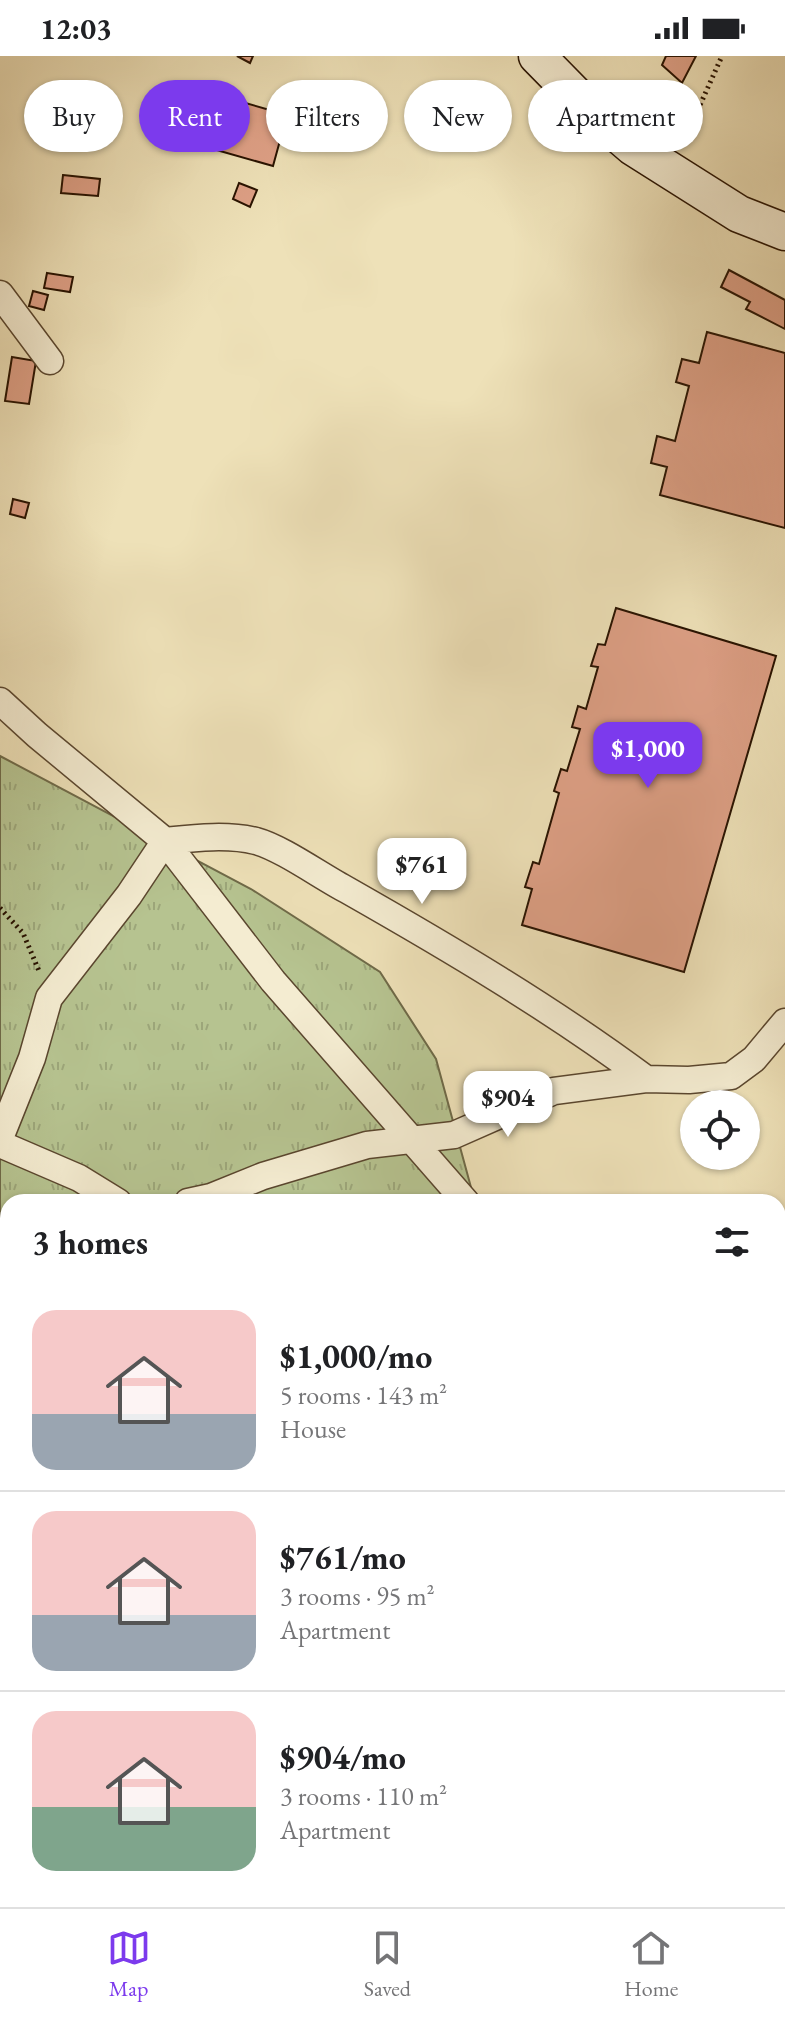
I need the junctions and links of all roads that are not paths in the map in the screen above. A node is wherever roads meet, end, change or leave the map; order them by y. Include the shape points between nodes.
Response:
1 (537, 56) edge
2 (785, 232) edge
3 (0, 294) edge
4 (50, 361) dead end
5 (0, 701) edge
6 (165, 841) junction
7 (785, 1022) edge
8 (646, 1079) junction
9 (0, 1138) edge
10 (414, 1140) junction
11 (0, 1144) edge
12 (105, 1194) edge
13 (218, 1194) edge
14 (459, 1194) edge

1 - 2 main road via 633,147 739,214
3 - 4 street
5 - 6 street
6 - 8 street via 258,841 535,1003
6 - 9 street via 49,998
6 - 10 street via 273,981
7 - 8 street via 754,1059 731,1076
8 - 10 street via 554,1091 472,1129
10 - 13 street via 367,1145
10 - 14 street
11 - 12 street

